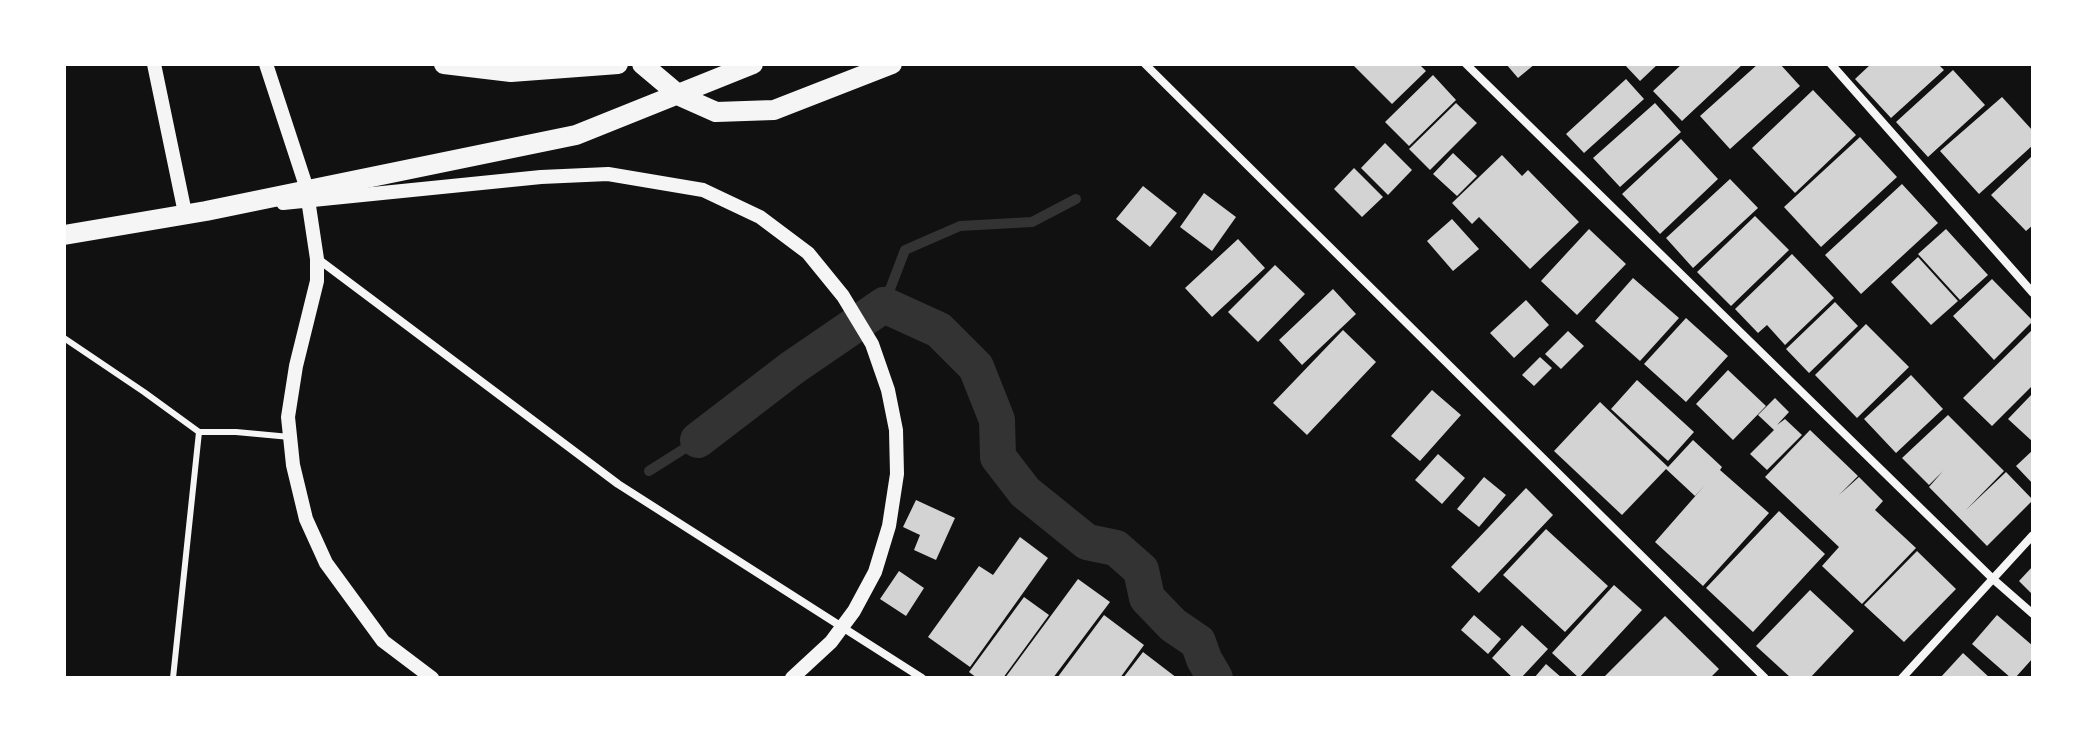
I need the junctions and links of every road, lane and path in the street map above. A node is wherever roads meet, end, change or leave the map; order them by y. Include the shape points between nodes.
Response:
1 (154, 64) edge
2 (266, 64) edge
3 (444, 64) edge
4 (618, 64) edge
5 (642, 64) edge
6 (753, 64) edge
7 (892, 64) edge
8 (1145, 64) edge
9 (1466, 64) edge
10 (1831, 64) edge
11 (195, 212) junction
12 (64, 235) edge
13 (317, 259) junction
14 (2033, 293) edge
15 (64, 338) edge
16 (199, 432) junction
17 (290, 437) junction
18 (2033, 535) edge
19 (1993, 579) junction
20 (2033, 614) edge
21 (173, 678) edge
22 (432, 678) edge
23 (792, 678) edge
24 (922, 678) edge
25 (1765, 678) edge
26 (1902, 678) edge

1 - 11 street
2 - 13 street via 306,186
3 - 4 main road via 511,72
5 - 7 main road via 680,96 716,112 774,110
6 - 11 main road via 576,135
8 - 25 street
9 - 19 street
10 - 14 street
11 - 12 main road
11 - 23 street via 608,174 703,190 760,217 808,253 872,344 896,430 897,474 875,572 831,642
13 - 17 street via 288,417
13 - 24 street via 618,484
15 - 16 lane
16 - 17 lane
16 - 21 lane
17 - 22 street via 306,519 326,563 383,641
18 - 19 street
19 - 20 street
19 - 26 street

